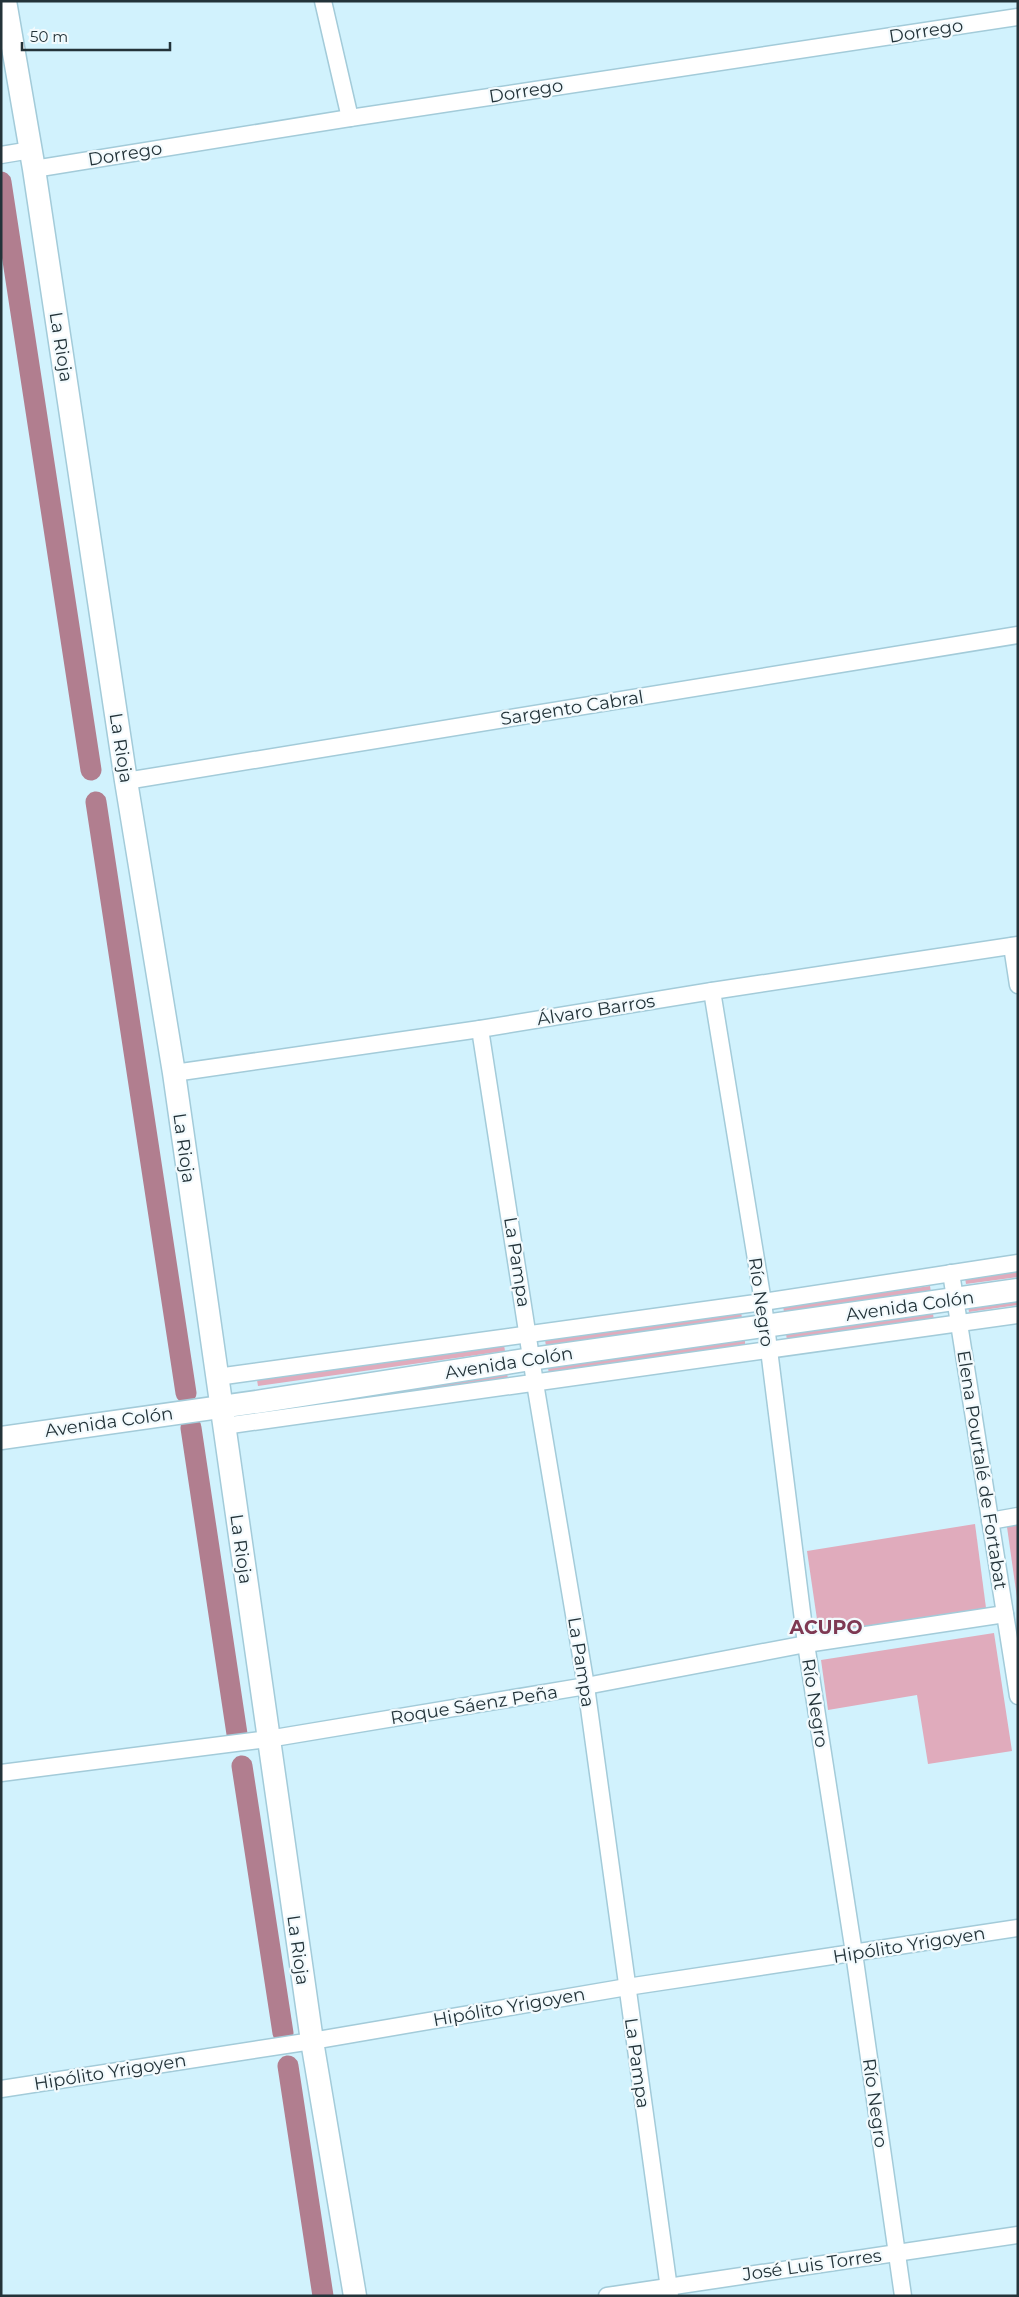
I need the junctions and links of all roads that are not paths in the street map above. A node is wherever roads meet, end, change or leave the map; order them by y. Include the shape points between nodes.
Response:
1 (6, 1) edge
2 (323, 1) edge
3 (1018, 17) edge
4 (350, 118) junction
5 (1, 155) edge
6 (32, 160) junction
7 (1018, 635) edge
8 (126, 781) junction
9 (1015, 945) edge
10 (1018, 985) edge
11 (712, 991) junction
12 (480, 1029) junction
13 (174, 1073) junction
14 (1018, 1263) edge
15 (951, 1273) junction
16 (1018, 1290) edge
17 (955, 1300) junction
18 (762, 1302) junction
19 (1018, 1315) edge
20 (958, 1324) junction
21 (765, 1326) junction
22 (529, 1335) junction
23 (767, 1349) junction
24 (531, 1359) junction
25 (217, 1377) junction
26 (535, 1383) junction
27 (223, 1416) junction
28 (1, 1438) edge
29 (1018, 1516) edge
30 (990, 1520) junction
31 (1005, 1614) junction
32 (806, 1644) junction
33 (586, 1686) junction
34 (1018, 1696) edge
35 (268, 1739) junction
36 (1, 1773) edge
37 (1018, 1928) edge
38 (854, 1953) junction
39 (627, 1987) junction
40 (312, 2042) junction
41 (1, 2089) edge
42 (1018, 2235) edge
43 (896, 2253) junction
44 (669, 2290) edge
45 (355, 2296) edge
46 (607, 2296) edge
47 (903, 2296) edge

1 - 6 street, La Rioja
2 - 4 street
3 - 4 street, Dorrego
4 - 6 street, Dorrego
5 - 6 street, Dorrego
6 - 8 street, La Rioja
7 - 8 street, Sargento Cabral
8 - 13 street, La Rioja
9 - 10 street
9 - 11 street, Álvaro Barros
11 - 12 street, Álvaro Barros
11 - 18 street, Río Negro
12 - 13 street, Álvaro Barros
12 - 22 street, La Pampa
13 - 25 street, La Rioja
14 - 15 street, Avenida Colón
15 - 17 street, Elena Pourtalé de Fortabat
15 - 18 street, Avenida Colón
16 - 17 street, Avenida Colón
17 - 20 street, Elena Pourtalé de Fortabat
17 - 21 street, Avenida Colón
18 - 21 street, Río Negro
18 - 22 street, Avenida Colón
19 - 20 street, Avenida Colón
20 - 23 street, Avenida Colón
20 - 30 street, Elena Pourtalé de Fortabat
21 - 23 street, Río Negro
21 - 24 street, Avenida Colón
22 - 24 street, La Pampa
22 - 25 street, Avenida Colón
23 - 26 street, Avenida Colón
23 - 32 street, Río Negro
24 - 26 street, La Pampa
24 - 27 street, Avenida Colón
25 - 27 street, La Rioja
26 - 27 street, Avenida Colón
26 - 33 street, La Pampa
27 - 28 street, Avenida Colón
27 - 35 street, La Rioja
29 - 30 street
30 - 31 street, Elena Pourtalé de Fortabat
31 - 32 street, Roque Sáenz Peña
31 - 34 street, Elena Pourtalé de Fortabat
32 - 33 street, Roque Sáenz Peña
32 - 38 street, Río Negro
33 - 35 street, Roque Sáenz Peña
33 - 39 street, La Pampa
35 - 36 street, Roque Sáenz Peña
35 - 40 street, La Rioja
37 - 38 street, Hipólito Yrigoyen
38 - 39 street, Hipólito Yrigoyen
38 - 43 street, Río Negro
39 - 40 street, Hipólito Yrigoyen
39 - 44 street, La Pampa
40 - 41 street, Hipólito Yrigoyen
40 - 45 street, La Rioja
42 - 43 street, José Luis Torres
43 - 44 street, José Luis Torres
43 - 47 street, Río Negro
44 - 46 street, José Luis Torres

